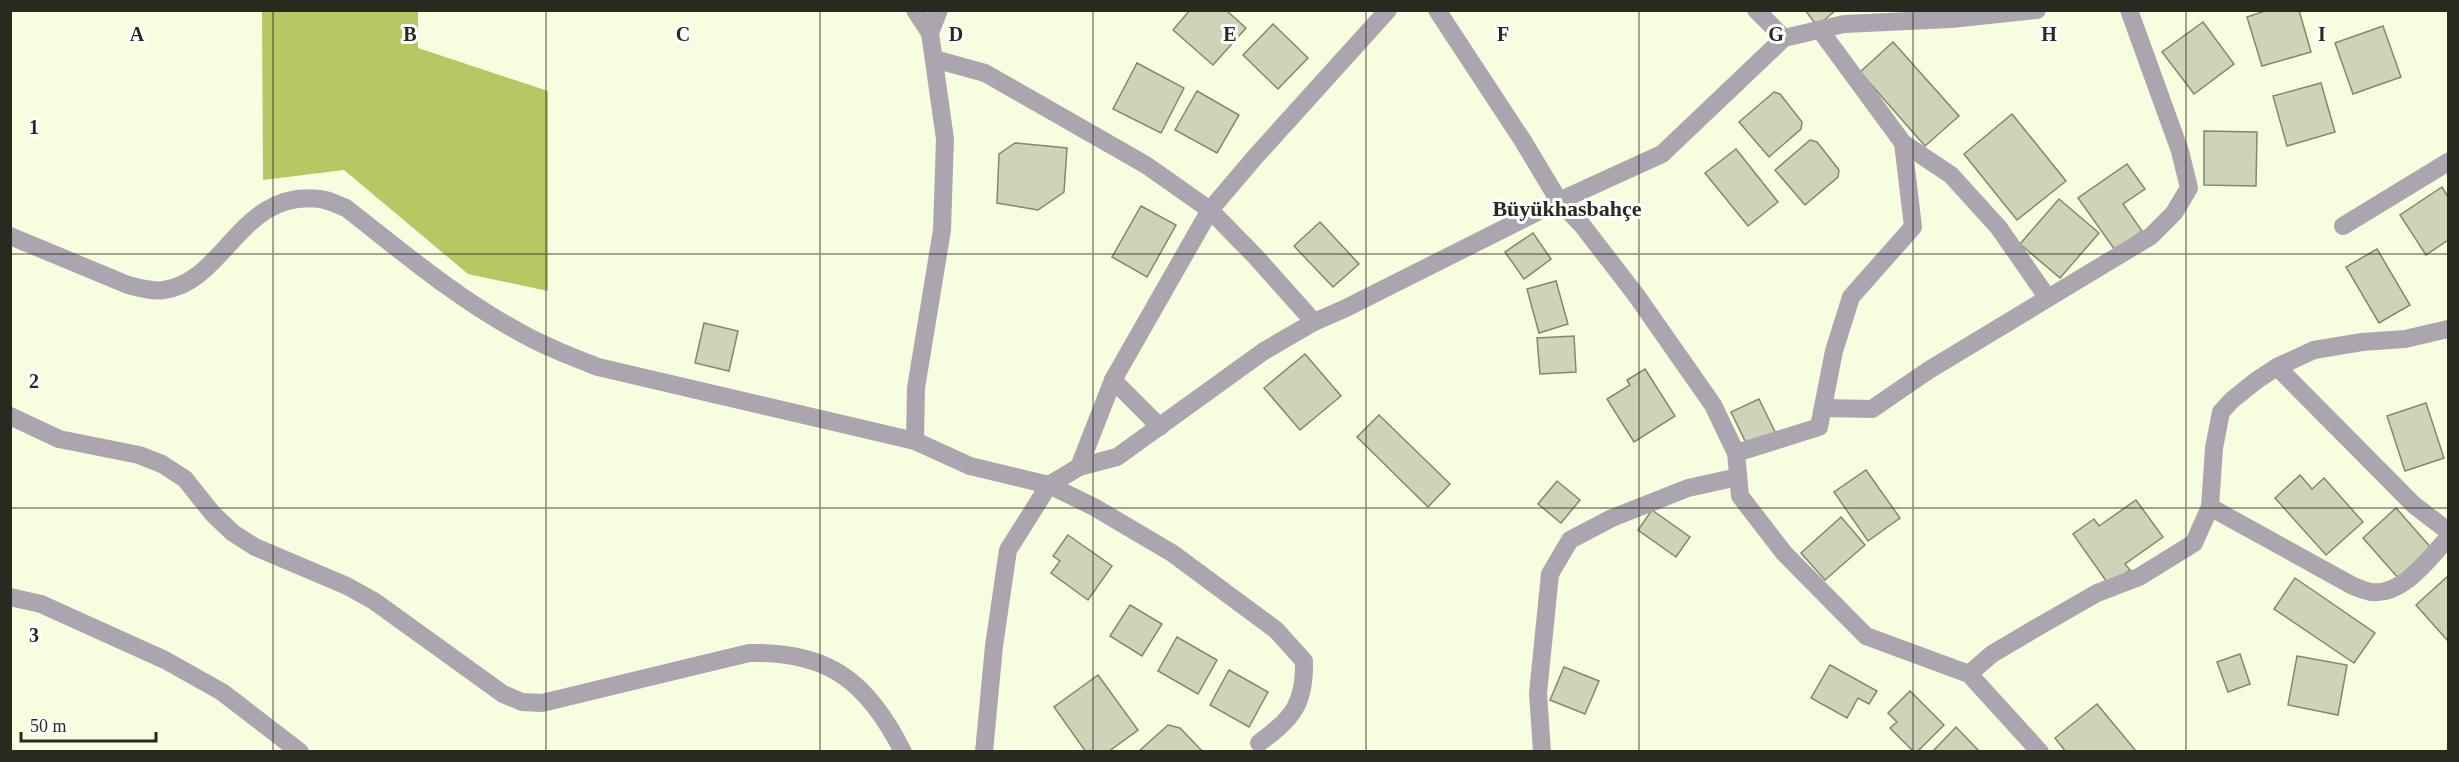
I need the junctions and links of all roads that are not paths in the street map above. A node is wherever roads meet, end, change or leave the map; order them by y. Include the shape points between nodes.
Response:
1 (915, 10) edge
2 (939, 10) edge
3 (1388, 10) edge
4 (1437, 10) edge
5 (1756, 10) edge
6 (1890, 10) edge
7 (2037, 10) edge
8 (2129, 10) edge
9 (1875, 22) junction
10 (1820, 30) junction
11 (930, 33) junction
12 (1784, 38) junction
13 (934, 58) junction
14 (1903, 143) junction
15 (2448, 162) edge
16 (1559, 201) junction
17 (1210, 210) junction
18 (2343, 226) dead end
19 (10, 236) edge
20 (2047, 297) junction
21 (1314, 322) junction
22 (2448, 329) edge
23 (2277, 367) junction
24 (1113, 380) junction
25 (1823, 408) junction
26 (10, 416) edge
27 (1160, 427) junction
28 (915, 441) junction
29 (1736, 453) junction
30 (1079, 467) junction
31 (1738, 477) junction
32 (1049, 484) junction
33 (2210, 507) junction
34 (2448, 531) edge
35 (2448, 538) edge
36 (10, 597) edge
37 (1969, 674) junction
38 (1260, 743) dead end
39 (300, 752) edge
40 (903, 752) edge
41 (984, 752) edge
42 (1542, 752) edge
43 (2040, 752) edge

1 - 11 street
2 - 11 street
3 - 17 street
4 - 16 street
5 - 12 street
6 - 9 street
7 - 9 street
8 - 20 street via 2180,151 2189,188 2174,213 2151,236
9 - 10 street
10 - 12 street
10 - 14 street
11 - 13 street
12 - 16 street via 1662,154
13 - 17 street via 985,73 1146,165
13 - 28 street via 945,139 942,230 916,388
14 - 20 street via 1951,175 1999,228
14 - 25 street via 1913,227 1851,297 1834,351
15 - 18 street
16 - 21 street
16 - 29 street via 1582,225 1677,352 1713,405
17 - 21 street
17 - 24 street
19 - 28 street via 128,285 164,290 184,284 256,217 276,204 296,198 322,199 346,208 476,307 554,350 598,367
20 - 25 street via 1872,409
21 - 27 street via 1264,351
22 - 23 street via 2405,339 2314,350
23 - 33 street via 2221,412
23 - 34 street via 2414,505
24 - 27 street
24 - 30 street
25 - 29 street via 1819,427
26 - 40 street via 59,439 139,455 162,464 185,479 213,514 247,543 374,601 487,684 522,702 542,703 749,653 780,652 832,668 858,687 876,706
27 - 30 street via 1117,457
28 - 32 street via 970,466
29 - 31 street
30 - 32 street
31 - 37 street via 1740,496 1784,553 1866,636
31 - 42 street via 1688,488 1612,518 1570,540 1550,574 1538,693
32 - 38 street via 1172,553 1276,630 1304,662 1305,686 1294,711
32 - 41 street via 1008,550
33 - 35 street via 2370,592 2386,591 2403,582
33 - 37 street via 2194,543 2139,577 2097,593 2027,633 1992,654
36 - 39 street via 42,604 165,660 222,692
37 - 43 street

